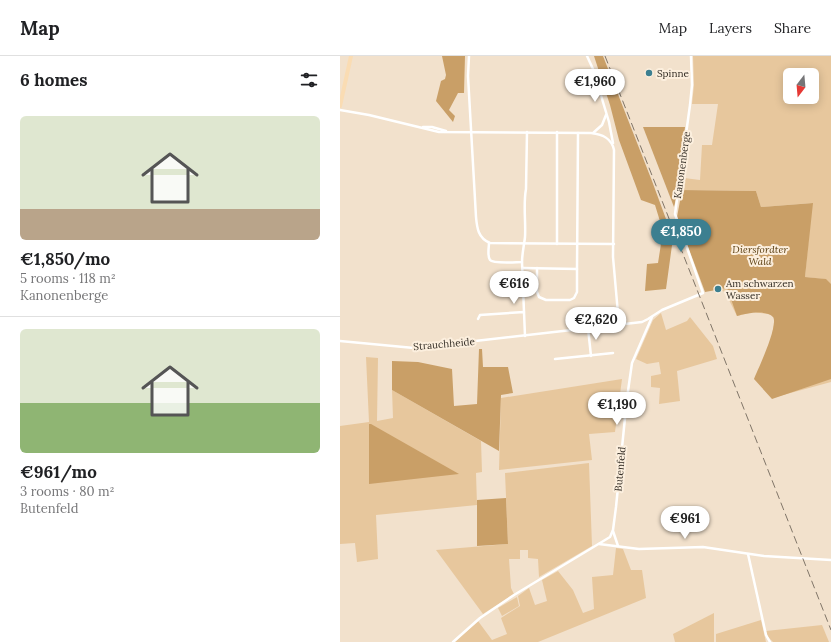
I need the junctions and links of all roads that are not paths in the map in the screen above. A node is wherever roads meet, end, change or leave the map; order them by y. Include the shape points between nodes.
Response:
1 (351, 56) edge
2 (469, 56) edge
3 (587, 56) edge
4 (691, 56) edge
5 (340, 106) edge
6 (340, 110) edge
7 (606, 114) junction
8 (472, 132) junction
9 (527, 132) junction
10 (558, 132) junction
11 (578, 133) junction
12 (593, 133) junction
13 (614, 146) junction
14 (489, 243) junction
15 (524, 244) junction
16 (557, 244) junction
17 (577, 244) junction
18 (614, 244) junction
19 (522, 262) junction
20 (522, 268) junction
21 (537, 268) junction
22 (577, 269) junction
23 (703, 293) joint
24 (524, 312) junction
25 (652, 317) junction
26 (478, 319) dead end
27 (642, 322) junction
28 (618, 325) junction
29 (588, 328) junction
30 (647, 328) junction
31 (525, 336) junction
32 (340, 342) edge
33 (613, 353) dead end
34 (591, 356) junction
35 (555, 359) dead end
36 (613, 530) junction
37 (598, 544) junction
38 (618, 546) junction
39 (748, 554) junction
40 (831, 560) edge
41 (453, 642) edge
42 (770, 642) edge

1 - 5 main road
2 - 8 street
3 - 7 street
4 - 23 street, Kanonenberge via 692,85 675,214
6 - 8 street via 438,132
7 - 12 street via 602,125
7 - 13 street
8 - 9 street
8 - 14 street via 477,227 480,236
9 - 10 street
9 - 15 street
10 - 11 street
10 - 16 street
11 - 12 street
11 - 17 street
12 - 13 street via 605,137
13 - 18 street
14 - 15 street
14 - 19 street via 491,261
15 - 16 street
15 - 19 street
16 - 17 street
17 - 18 street
17 - 22 street
18 - 28 street
19 - 20 street
20 - 21 street
20 - 24 street
21 - 22 street
21 - 22 street via 538,295 542,299 552,300 570,300 576,297
23 - 25 street, Strauchheide via 662,310
24 - 26 street via 480,315
24 - 31 street
25 - 27 street, Strauchheide
25 - 30 street, Butenfeld
27 - 28 street, Strauchheide
27 - 30 street
28 - 29 street, Strauchheide
29 - 31 street, Strauchheide
29 - 34 street
30 - 36 street, Butenfeld via 632,363
31 - 32 street, Strauchheide via 414,348
33 - 34 street
34 - 35 street
36 - 37 street via 610,537
36 - 38 street, Butenfeld
37 - 38 street
37 - 41 street via 514,595 480,618
38 - 39 street via 639,549 703,547
39 - 40 street
39 - 42 street via 766,635

